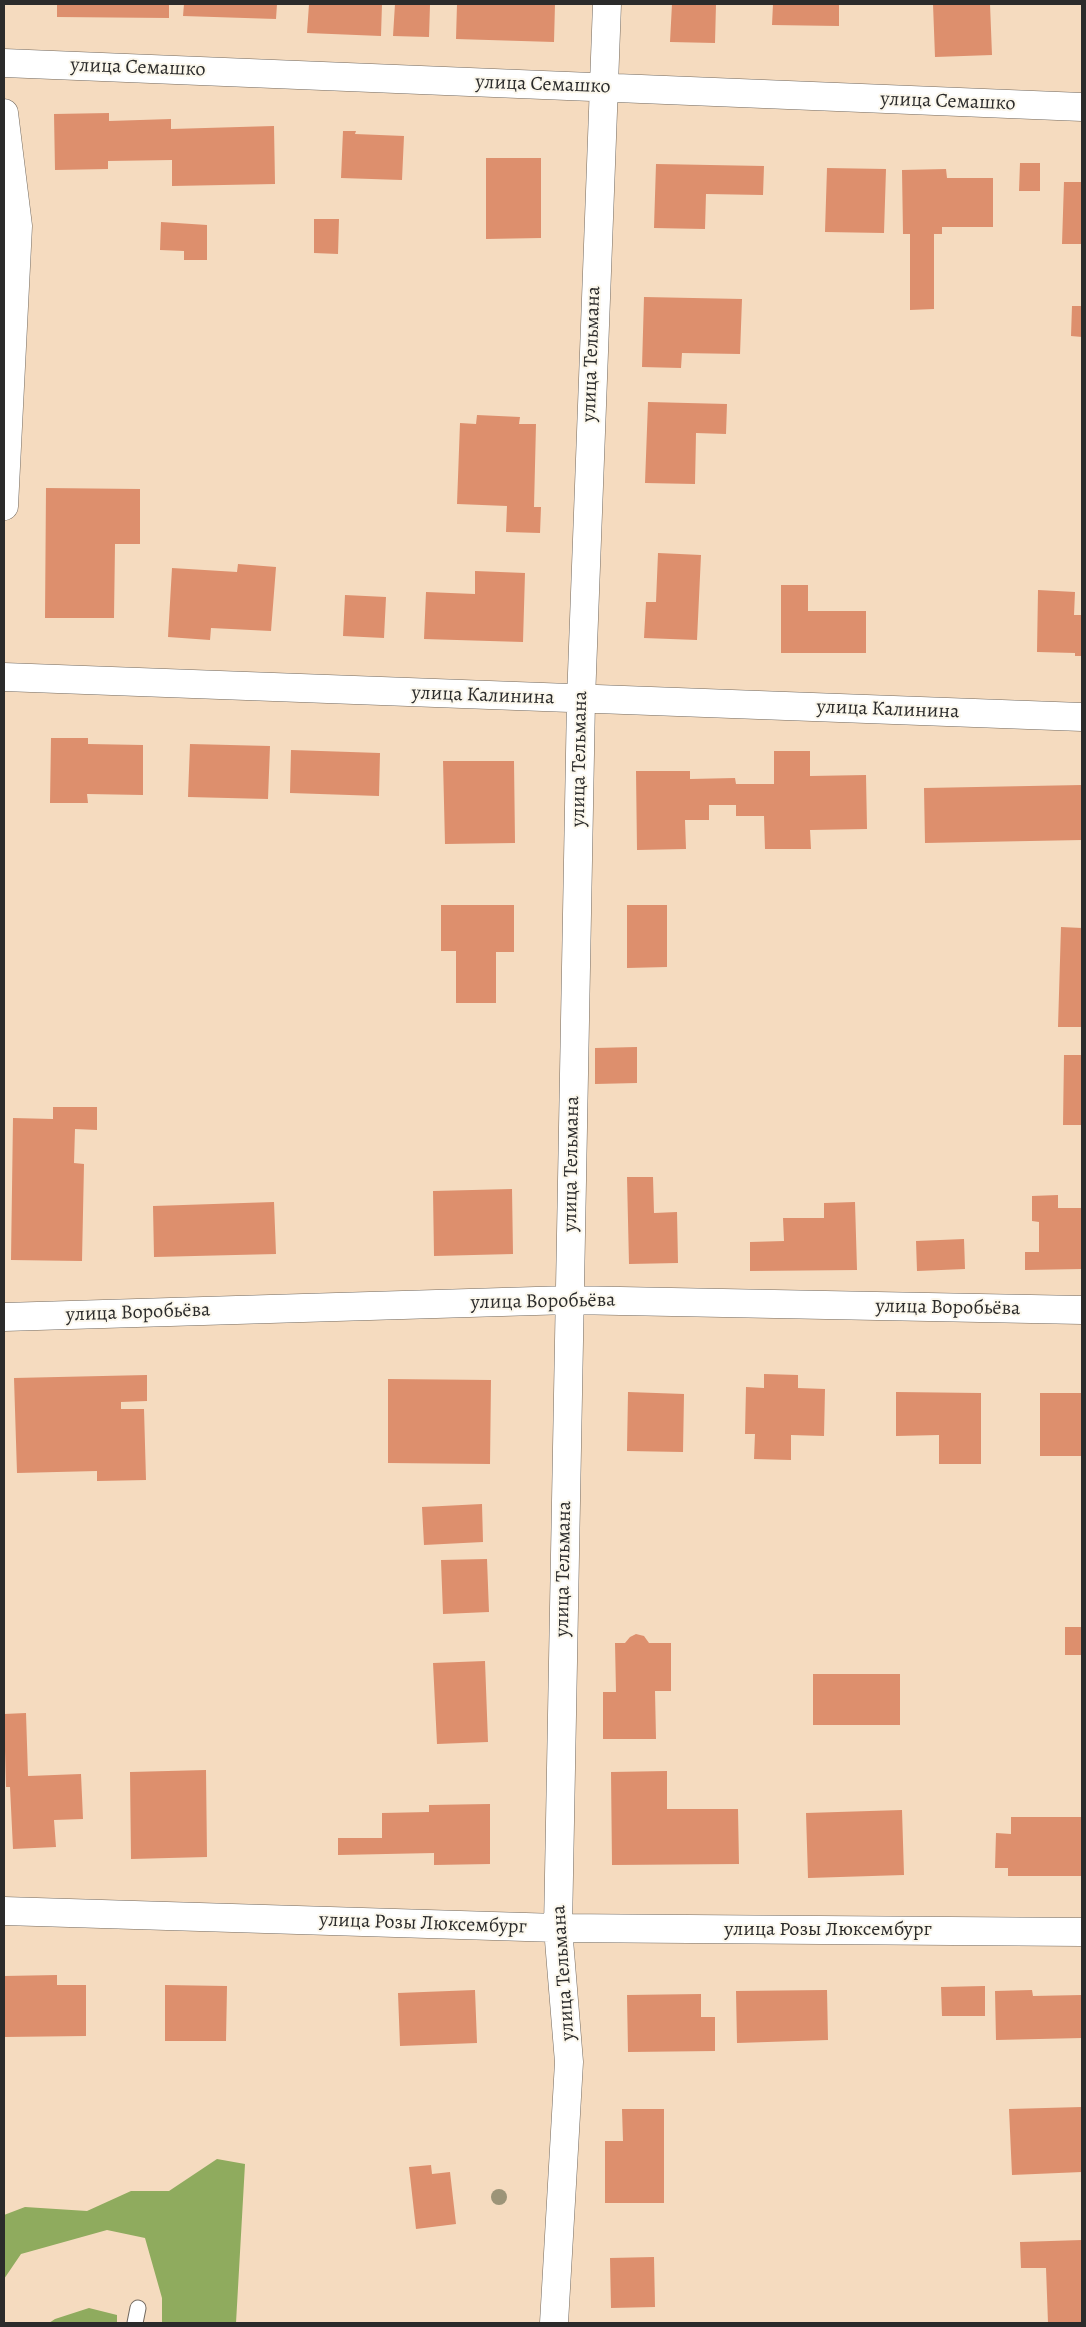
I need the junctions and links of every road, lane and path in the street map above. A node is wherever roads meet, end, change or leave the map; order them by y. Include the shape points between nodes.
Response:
1 (607, 4) edge
2 (4, 63) edge
3 (602, 88) junction
4 (1082, 107) edge
5 (4, 113) edge
6 (4, 506) edge
7 (4, 677) edge
8 (581, 700) junction
9 (1082, 717) edge
10 (569, 1300) junction
11 (1082, 1310) edge
12 (4, 1317) edge
13 (4, 1911) edge
14 (558, 1928) junction
15 (1082, 1932) edge
16 (138, 2308) dead end
17 (135, 2323) edge
18 (554, 2323) edge

1 - 3 street, улица Тельмана
2 - 3 street, улица Семашко
3 - 4 street, улица Семашко
3 - 8 street, улица Тельмана
5 - 6 street via 18,226
7 - 8 street, улица Калинина
8 - 9 street, улица Калинина
8 - 10 street, улица Тельмана
10 - 11 street, улица Воробьёва
10 - 12 street, улица Воробьёва
10 - 14 street, улица Тельмана
13 - 14 street, улица Розы Люксембург
14 - 15 street, улица Розы Люксембург
14 - 18 street, улица Тельмана via 569,2062
16 - 17 lane

